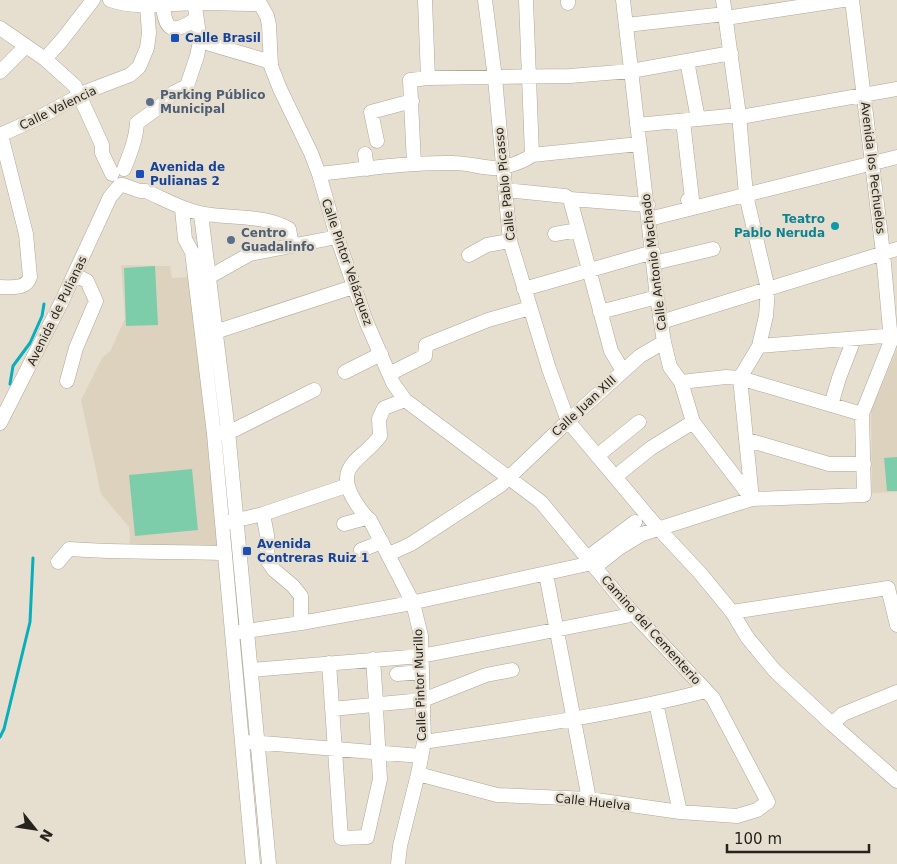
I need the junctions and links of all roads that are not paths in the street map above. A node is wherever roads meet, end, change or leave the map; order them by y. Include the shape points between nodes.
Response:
1 (93, 0) edge
2 (110, 0) edge
3 (425, 0) edge
4 (485, 0) edge
5 (526, 0) edge
6 (623, 0) edge
7 (843, 0) edge
8 (852, 0) edge
9 (194, 2) edge
10 (259, 2) edge
11 (163, 5) junction
12 (147, 6) junction
13 (725, 11) edge
14 (196, 19) junction
15 (626, 25) junction
16 (0, 28) edge
17 (200, 42) junction
18 (26, 46) junction
19 (731, 53) junction
20 (45, 59) junction
21 (687, 61) junction
22 (271, 62) junction
23 (632, 71) junction
24 (0, 72) edge
25 (529, 77) junction
26 (428, 78) junction
27 (495, 78) junction
28 (897, 89) edge
29 (80, 95) junction
30 (864, 96) junction
31 (412, 101) junction
32 (738, 115) junction
33 (698, 119) junction
34 (683, 121) junction
35 (637, 125) junction
36 (1, 135) edge
37 (377, 141) dead end
38 (639, 144) junction
39 (365, 154) dead end
40 (532, 155) junction
41 (897, 157) edge
42 (872, 163) junction
43 (414, 164) junction
44 (504, 167) junction
45 (367, 169) junction
46 (319, 174) junction
47 (120, 176) junction
48 (505, 190) junction
49 (746, 195) junction
50 (570, 200) junction
51 (690, 200) dead end
52 (182, 208) junction
53 (649, 212) junction
54 (201, 214) junction
55 (578, 230) junction
56 (555, 234) dead end
57 (337, 237) junction
58 (510, 241) junction
59 (292, 246) junction
60 (713, 249) dead end
61 (890, 251) edge
62 (469, 255) dead end
63 (654, 258) junction
64 (589, 270) junction
65 (75, 275) junction
66 (209, 277) junction
67 (0, 287) edge
68 (353, 287) junction
69 (524, 289) junction
70 (768, 289) junction
71 (658, 296) junction
72 (530, 308) junction
73 (600, 312) junction
74 (661, 322) junction
75 (210, 331) junction
76 (894, 336) edge
77 (854, 339) junction
78 (664, 342) junction
79 (760, 346) junction
80 (381, 354) junction
81 (623, 371) junction
82 (344, 372) dead end
83 (389, 374) junction
84 (740, 378) junction
85 (67, 381) dead end
86 (681, 382) junction
87 (314, 390) dead end
88 (405, 400) junction
89 (831, 405) junction
90 (862, 414) junction
91 (568, 421) junction
92 (639, 422) dead end
93 (693, 422) junction
94 (0, 423) edge
95 (221, 433) junction
96 (748, 440) junction
97 (597, 456) junction
98 (864, 464) junction
99 (509, 477) junction
100 (615, 477) junction
101 (346, 486) junction
102 (752, 499) junction
103 (263, 514) junction
104 (366, 518) junction
105 (230, 522) junction
106 (635, 522) dead end
107 (344, 524) dead end
108 (658, 528) junction
109 (382, 542) junction
110 (361, 550) dead end
111 (225, 553) junction
112 (389, 554) junction
113 (58, 562) dead end
114 (591, 563) junction
115 (546, 574) junction
116 (894, 600) edge
117 (413, 603) junction
118 (631, 611) junction
119 (732, 612) junction
120 (301, 623) junction
121 (897, 625) edge
122 (557, 630) junction
123 (241, 632) junction
124 (421, 656) junction
125 (373, 659) junction
126 (329, 663) junction
127 (251, 670) junction
128 (512, 670) dead end
129 (422, 672) junction
130 (397, 674) dead end
131 (706, 691) junction
132 (897, 692) edge
133 (422, 700) junction
134 (656, 704) junction
135 (376, 705) junction
136 (332, 709) junction
137 (575, 720) junction
138 (832, 724) junction
139 (243, 742) junction
140 (424, 742) junction
141 (257, 743) junction
142 (334, 749) junction
143 (380, 753) junction
144 (421, 756) junction
145 (418, 774) junction
146 (897, 781) edge
147 (589, 799) junction
148 (768, 802) joint
149 (680, 812) junction
150 (253, 864) edge
151 (269, 864) edge
152 (398, 864) edge

1 - 20 street
2 - 12 street
3 - 26 street
4 - 27 street, Calle Pablo Picasso
5 - 25 street
6 - 15 street, Calle Antonio Machado
7 - 13 street
8 - 30 street, Avenida los Pechuelos
9 - 10 street
9 - 11 street
9 - 14 street
10 - 22 street, Calle Pintor Velázquez via 269,25
11 - 12 street
11 - 14 street via 164,18 174,29
12 - 29 street, Calle Valencia via 147,48 139,66 125,78
13 - 15 street
13 - 19 street
14 - 17 street
15 - 23 street, Calle Antonio Machado
16 - 18 street
17 - 22 street
17 - 47 street via 187,86 173,93 137,123
18 - 20 street
18 - 24 street
19 - 21 street
19 - 32 street
20 - 29 street via 75,86
21 - 23 street
21 - 33 street
22 - 46 street, Calle Pintor Velázquez
23 - 25 street
23 - 35 street, Calle Antonio Machado
25 - 27 street
25 - 40 street
26 - 27 street
26 - 31 street via 410,80
27 - 44 street, Calle Pablo Picasso
28 - 30 street
29 - 36 street, Calle Valencia
29 - 47 street
30 - 32 street
30 - 42 street, Avenida los Pechuelos
31 - 37 street via 371,112
31 - 43 street
32 - 33 street
32 - 49 street
33 - 34 street
34 - 35 street
34 - 51 street
35 - 38 street, Calle Antonio Machado
36 - 67 street via 26,234 30,277 24,286
38 - 40 street
38 - 53 street, Calle Antonio Machado
39 - 45 street
40 - 44 street
41 - 42 street
42 - 49 street
42 - 61 street, Avenida los Pechuelos
43 - 44 street via 455,162
43 - 45 street
44 - 48 street, Calle Pablo Picasso
45 - 46 street
46 - 57 street, Calle Pintor Velázquez
47 - 52 street
47 - 65 street, Avenida de Pulianas
48 - 50 street via 565,196
48 - 58 street, Calle Pablo Picasso
49 - 53 street
49 - 70 street
50 - 53 street
50 - 55 street
52 - 54 street
52 - 75 street via 185,239 192,252
53 - 63 street, Calle Antonio Machado
54 - 59 street via 248,218 282,226 289,229
54 - 66 street
55 - 56 street
55 - 64 street
57 - 59 street
57 - 68 street, Calle Pintor Velázquez
58 - 62 street via 487,245
58 - 69 street, Calle Pablo Picasso
59 - 66 street via 250,254
60 - 63 street
61 - 70 street
61 - 76 street, Avenida los Pechuelos
63 - 64 street
63 - 71 street, Calle Antonio Machado
64 - 69 street
64 - 73 street
65 - 85 street via 87,281 96,301 76,348
65 - 94 street, Avenida de Pulianas
66 - 75 street
68 - 75 street
68 - 80 street, Calle Pintor Velázquez
69 - 72 street, Calle Pablo Picasso
70 - 74 street
70 - 79 street
71 - 73 street
71 - 74 street, Calle Antonio Machado
72 - 83 street via 488,320 426,345 425,356
72 - 91 street, Calle Pablo Picasso
73 - 81 street via 612,351
74 - 78 street, Calle Antonio Machado
75 - 95 street
76 - 77 street
76 - 90 street, Avenida los Pechuelos
77 - 79 street
77 - 89 street
78 - 81 street, Calle Juan XIII
78 - 86 street, Calle Antonio Machado via 670,367
79 - 84 street
80 - 82 street
80 - 83 street, Calle Pintor Velázquez
81 - 91 street, Calle Juan XIII
83 - 88 street, Calle Pintor Velázquez
84 - 86 street
84 - 89 street
84 - 96 street
86 - 93 street, Calle Antonio Machado
87 - 95 street via 234,430
88 - 99 street, Calle Pintor Velázquez
88 - 101 street via 384,408 379,419 380,436 353,464 346,476
89 - 90 street
90 - 98 street
91 - 97 street, Calle Pablo Picasso
91 - 99 street, Calle Juan XIII
92 - 97 street
93 - 100 street via 651,448
93 - 102 street, Calle Antonio Machado
95 - 105 street
96 - 98 street via 829,464
96 - 102 street
97 - 100 street, Calle Pablo Picasso
98 - 102 street via 864,495
99 - 112 street, Calle Juan XIII via 411,544
99 - 114 street, Camino del Cementerio via 541,502
100 - 108 street, Calle Pablo Picasso
101 - 103 street
101 - 104 street, Calle Pintor Murillo
102 - 108 street
103 - 105 street
103 - 120 street via 268,535 268,560 301,596
104 - 107 street
104 - 109 street, Calle Pintor Murillo
105 - 111 street
105 - 123 street
106 - 114 street
108 - 114 street
108 - 119 street, Calle Pablo Picasso
109 - 110 street
109 - 112 street, Calle Pintor Murillo
111 - 113 street via 69,549
111 - 123 street
112 - 117 street, Calle Pintor Murillo
114 - 115 street
114 - 118 street, Camino del Cementerio
115 - 117 street
115 - 122 street
116 - 119 street via 888,588
116 - 121 street
117 - 120 street
117 - 124 street, Calle Pintor Murillo via 421,636
118 - 122 street via 626,616
118 - 131 street, Camino del Cementerio
119 - 138 street, Calle Pablo Picasso via 747,637 775,670
120 - 123 street
122 - 124 street
122 - 137 street
123 - 127 street
123 - 139 street
124 - 125 street
124 - 129 street, Calle Pintor Murillo
125 - 126 street
125 - 135 street
126 - 127 street
126 - 136 street
127 - 141 street
128 - 133 street via 486,675
129 - 130 street
129 - 133 street, Calle Pintor Murillo
131 - 134 street
131 - 148 street, Camino del Cementerio via 713,698
132 - 138 street via 843,714
133 - 135 street
133 - 140 street, Calle Pintor Murillo
134 - 137 street
134 - 149 street
135 - 136 street
135 - 143 street
136 - 142 street
137 - 140 street
137 - 147 street
138 - 146 street, Calle Pablo Picasso
139 - 141 street
139 - 150 street
140 - 144 street, Calle Pintor Murillo
141 - 142 street
141 - 151 street
142 - 143 street
142 - 143 street via 340,838 367,837 380,779
143 - 144 street
144 - 145 street, Calle Pintor Murillo
145 - 147 street, Calle Huelva via 497,795
145 - 152 street, Calle Pintor Murillo
147 - 149 street, Calle Huelva
148 - 149 street, Calle Huelva via 757,810 737,816

